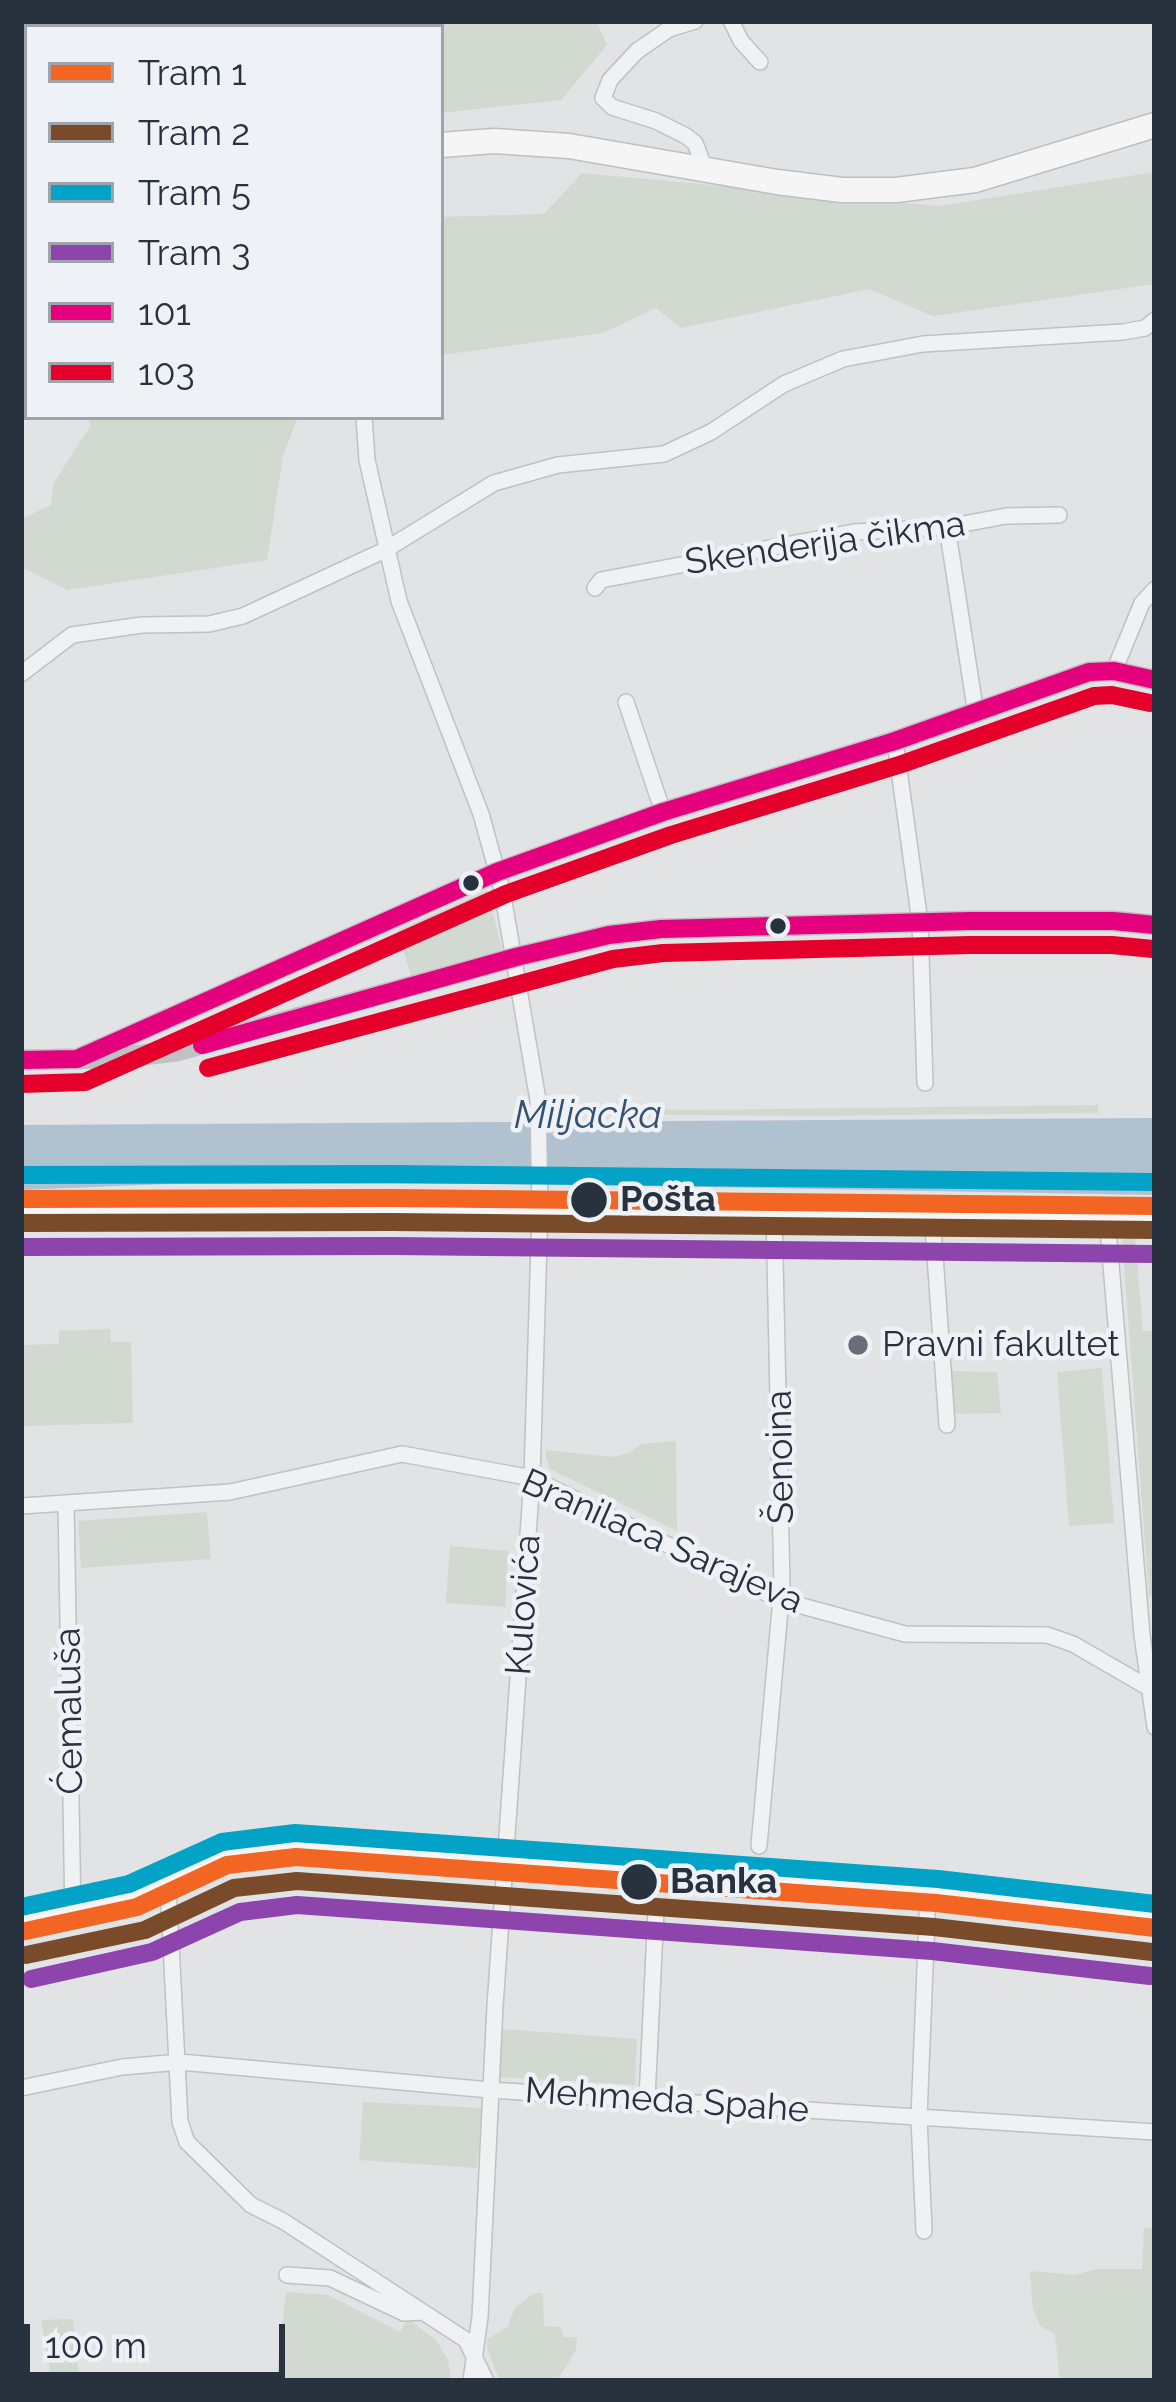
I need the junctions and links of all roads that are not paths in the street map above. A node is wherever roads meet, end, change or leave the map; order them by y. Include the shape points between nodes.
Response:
1 (695, 21) edge
2 (731, 21) edge
3 (760, 62) dead end
4 (1155, 125) edge
5 (444, 145) edge
6 (705, 170) junction
7 (1155, 320) edge
8 (364, 420) edge
9 (1059, 515) dead end
10 (947, 527) junction
11 (385, 550) junction
12 (595, 587) dead end
13 (1155, 590) edge
14 (1114, 671) junction
15 (21, 674) edge
16 (1155, 680) edge
17 (626, 702) dead end
18 (976, 714) junction
19 (896, 740) junction
20 (663, 812) junction
21 (497, 872) junction
22 (920, 922) junction
23 (1155, 925) edge
24 (516, 957) junction
25 (77, 1059) junction
26 (21, 1060) edge
27 (925, 1083) dead end
28 (540, 1197) junction
29 (21, 1204) edge
30 (774, 1210) junction
31 (932, 1213) junction
32 (1107, 1217) junction
33 (1155, 1217) edge
34 (947, 1425) dead end
35 (532, 1478) junction
36 (66, 1503) junction
37 (21, 1506) edge
38 (780, 1600) junction
39 (1152, 1699) edge
40 (1155, 1727) edge
41 (759, 1846) dead end
42 (508, 1858) junction
43 (168, 1886) junction
44 (928, 1893) junction
45 (656, 1910) dead end
46 (73, 1918) junction
47 (1155, 1920) edge
48 (21, 1928) edge
49 (180, 2062) junction
50 (21, 2088) edge
51 (490, 2090) junction
52 (647, 2099) junction
53 (920, 2118) junction
54 (1155, 2132) edge
55 (924, 2231) dead end
56 (287, 2275) dead end
57 (423, 2312) junction
58 (474, 2351) junction
59 (471, 2381) edge
60 (486, 2381) edge

1 - 6 street via 637,50 603,98 686,136
2 - 3 street
4 - 6 main road via 934,187 842,190
5 - 6 main road via 568,146
7 - 11 street via 1123,332 923,344 843,359 664,454 559,465 494,483
8 - 11 street, Kulovića
9 - 10 street, Skenderija čikma
10 - 12 street, Skenderija čikma via 766,547
10 - 18 street
11 - 15 street via 243,616 72,635
11 - 21 street, Kulovića
13 - 14 street
14 - 16 main road
14 - 18 main road via 1056,682
17 - 20 street
18 - 19 main road
19 - 20 main road
19 - 22 street
20 - 21 main road
21 - 24 street, Kulovića
21 - 25 main road
22 - 23 main road
22 - 24 main road via 661,929
22 - 27 street
24 - 25 main road via 217,1042
24 - 28 street, Kulovića via 538,1110
25 - 26 main road
28 - 29 main road
28 - 30 main road
28 - 35 street, Kulovića
30 - 31 main road
30 - 38 street, Šenoina
31 - 32 main road
31 - 34 street
32 - 33 main road
32 - 39 street
35 - 36 street, Branilaca Sarajeva via 402,1454 230,1492
35 - 38 street, Branilaca Sarajeva
35 - 42 street, Kulovića
36 - 37 street, Branilaca Sarajeva
36 - 46 street, Ćemaluša
38 - 39 street, Branilaca Sarajeva via 905,1634 1047,1635
38 - 41 street, Šenoina
39 - 40 street
42 - 43 main road via 286,1845 241,1850
42 - 44 main road
42 - 51 street, Kulovića
43 - 46 main road
43 - 49 street
44 - 47 main road
44 - 53 street
45 - 52 street
46 - 48 main road
49 - 50 street, Mehmeda Spahe
49 - 51 street, Mehmeda Spahe
49 - 57 street via 182,2134 251,2205
51 - 52 street, Mehmeda Spahe
51 - 58 street, Kulovića
52 - 53 street, Mehmeda Spahe
53 - 54 street, Mehmeda Spahe
53 - 55 street
56 - 57 street via 330,2278 404,2313
57 - 58 street
58 - 59 street, Kulovića
58 - 60 street

